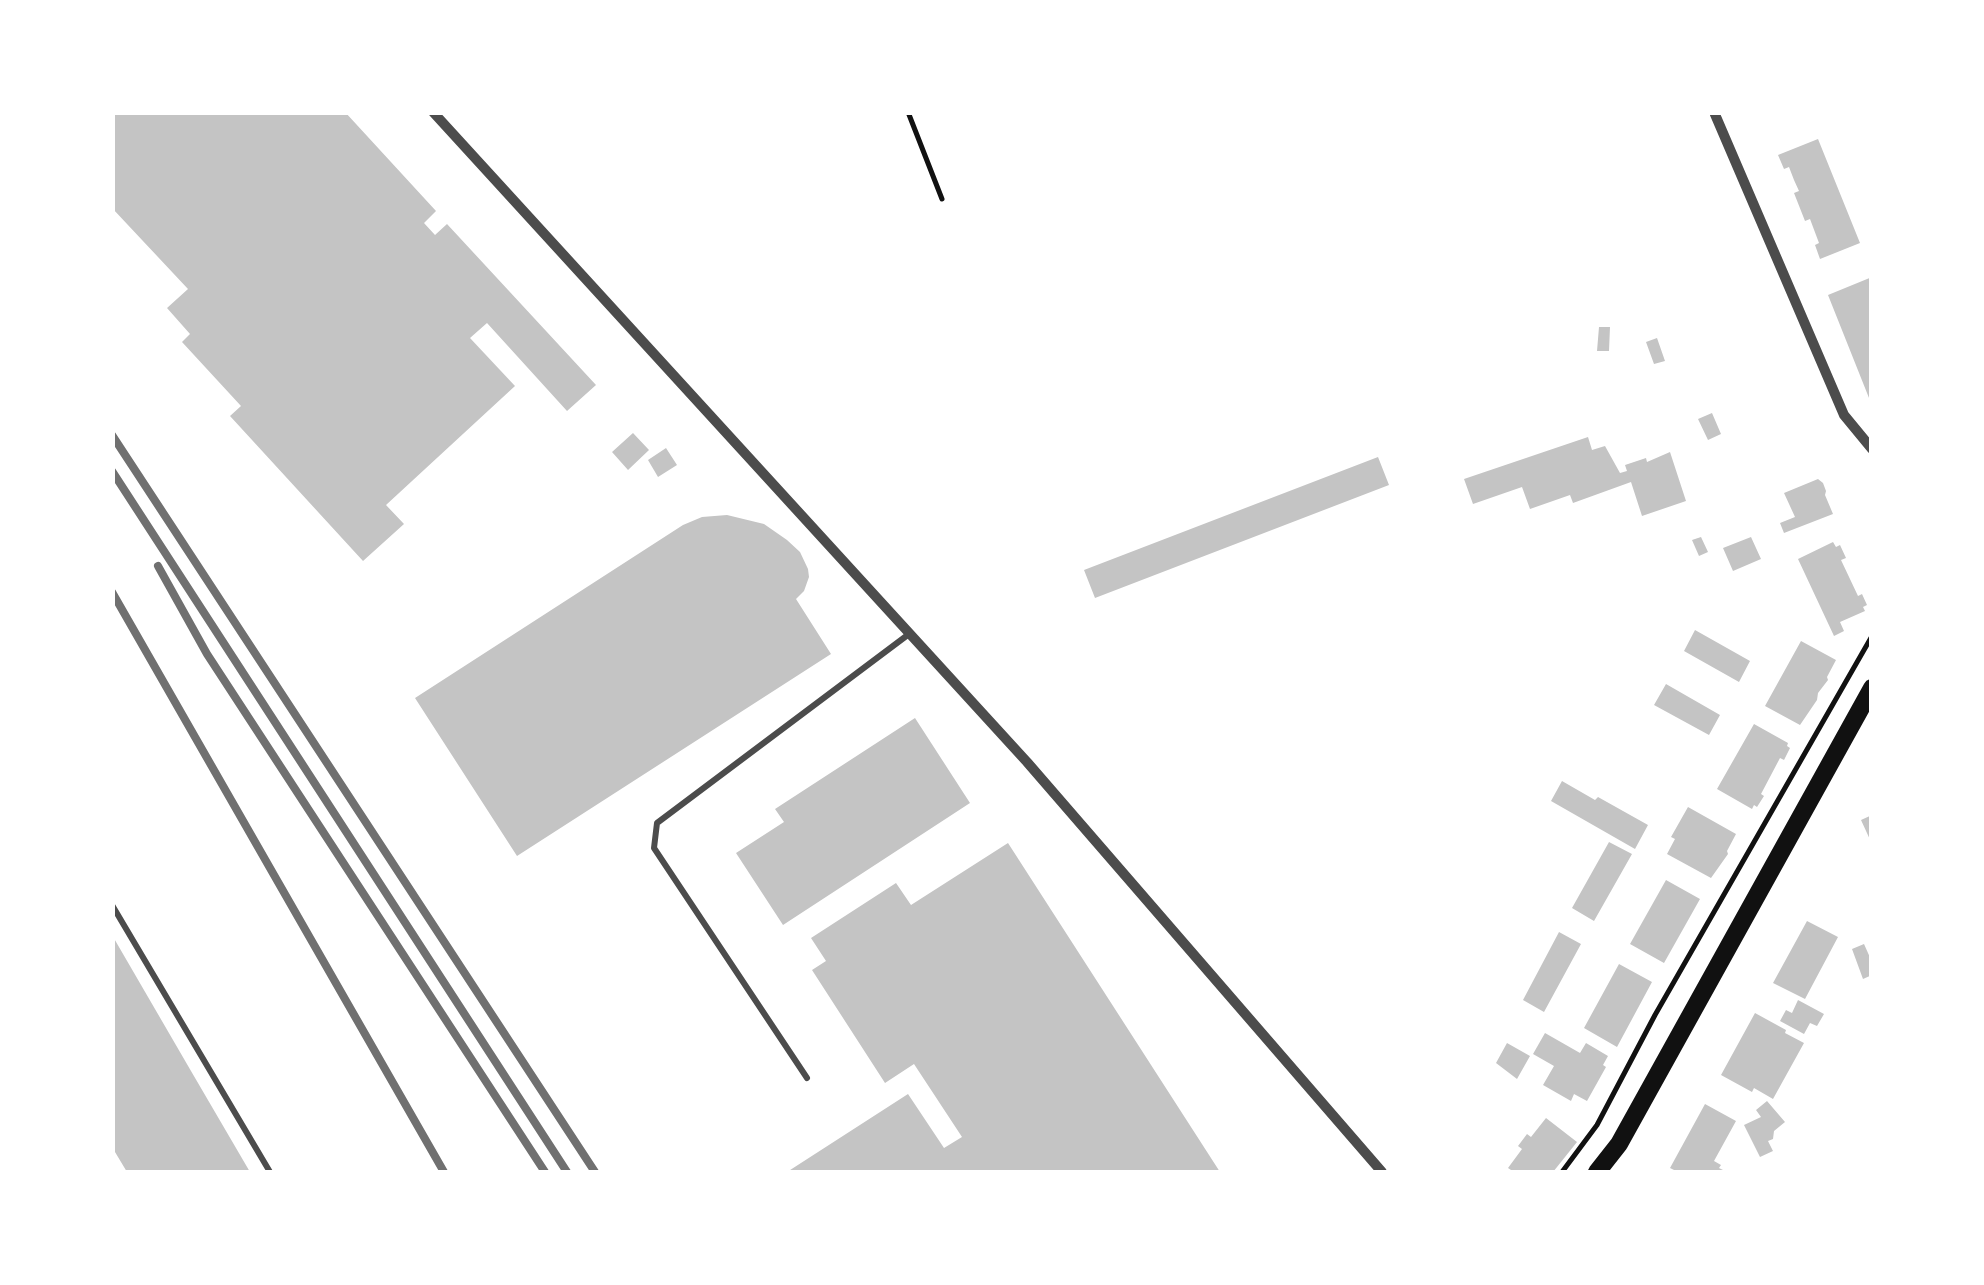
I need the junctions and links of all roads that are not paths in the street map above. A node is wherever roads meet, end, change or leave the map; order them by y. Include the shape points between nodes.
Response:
1 (433, 112) edge
2 (1714, 112) edge
3 (1872, 449) edge
4 (910, 634) junction
5 (1872, 688) edge
6 (112, 905) edge
7 (808, 1078) dead end
8 (270, 1172) edge
9 (1382, 1172) edge
10 (1598, 1172) edge

1 - 4 street
2 - 3 street via 1844,416
4 - 7 lane via 657,823 654,848
4 - 9 street
5 - 10 main road
6 - 8 lane

